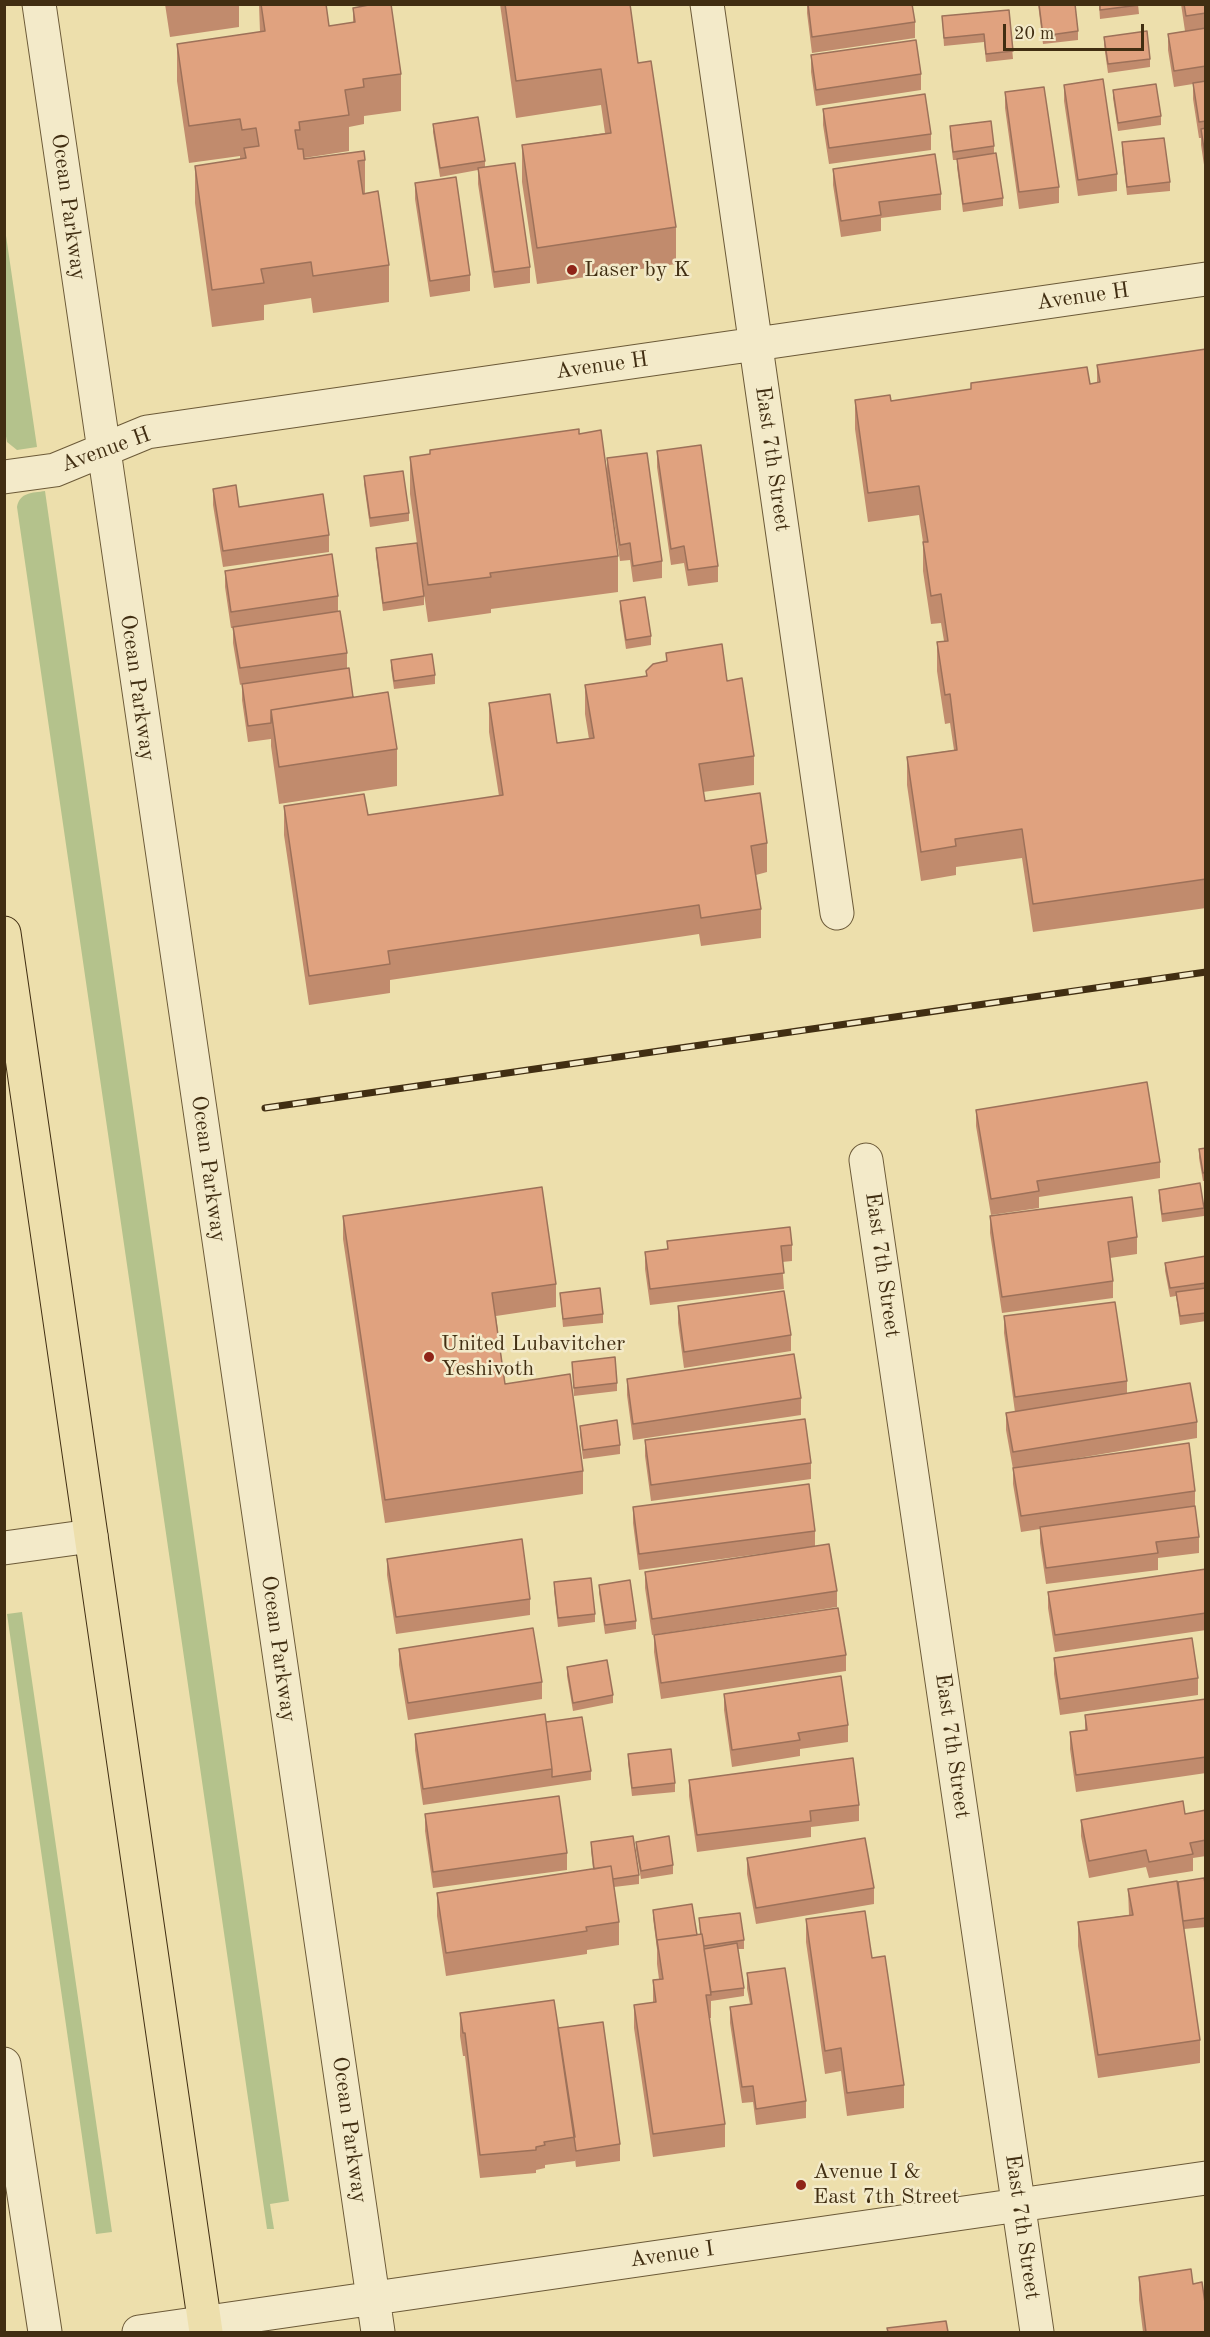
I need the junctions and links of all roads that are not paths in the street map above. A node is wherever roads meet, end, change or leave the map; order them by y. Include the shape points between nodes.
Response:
1 (39, 4) edge
2 (707, 4) edge
3 (1206, 279) edge
4 (756, 344) junction
5 (103, 450) junction
6 (4, 477) edge
7 (837, 913) dead end
8 (4, 933) edge
9 (866, 1160) dead end
10 (92, 1536) junction
11 (4, 1548) edge
12 (4, 2064) edge
13 (1206, 2178) edge
14 (1019, 2205) junction
15 (374, 2298) junction
16 (205, 2328) edge
17 (45, 2332) edge
18 (139, 2332) edge
19 (378, 2332) edge
20 (1037, 2332) edge

1 - 5 street, Ocean Parkway
2 - 4 street, East 7th Street
3 - 4 street, Avenue H
4 - 5 street, Avenue H via 170,428 147,432
4 - 7 street, East 7th Street
5 - 6 street, Avenue H via 55,470
5 - 15 street, Ocean Parkway
8 - 10 main road
9 - 14 street, East 7th Street
10 - 11 street
10 - 16 main road
12 - 17 street
13 - 14 street, Avenue I
14 - 15 street, Avenue I
14 - 20 street, East 7th Street
15 - 16 street, Avenue I
15 - 19 street, Ocean Parkway
16 - 18 street, Avenue I

